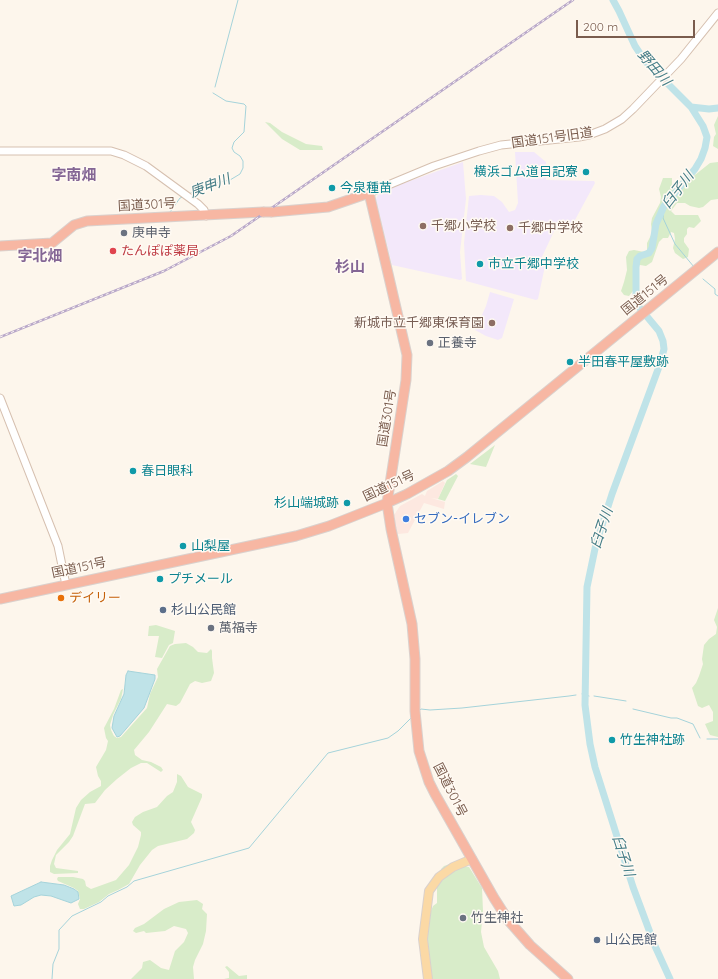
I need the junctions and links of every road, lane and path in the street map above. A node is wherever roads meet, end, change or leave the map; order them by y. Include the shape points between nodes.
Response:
1 (718, 13) edge
2 (0, 151) edge
3 (368, 193) junction
4 (206, 216) junction
5 (0, 246) edge
6 (718, 252) edge
7 (0, 398) edge
8 (387, 503) junction
9 (66, 585) junction
10 (0, 599) edge
11 (472, 859) junction
12 (428, 979) edge
13 (568, 979) edge

1 - 3 street, 国道151号旧道 via 681,59 633,109 622,119 596,133 492,147 446,161
2 - 4 street via 111,151 124,155 136,160 186,195 204,210
3 - 4 highway, 国道301号 via 328,207
3 - 8 highway, 国道301号 via 407,355 406,380
4 - 5 highway, 国道301号 via 87,221 74,225 52,243
6 - 8 highway, 国道151号 via 468,457 448,471
7 - 9 street via 58,546
8 - 9 highway, 国道151号 via 296,536
8 - 11 highway, 国道301号 via 412,624 419,751 429,782
9 - 10 highway, 国道151号
11 - 12 main road via 453,867 439,877 429,891 423,939
11 - 13 highway, 国道301号 via 513,927

